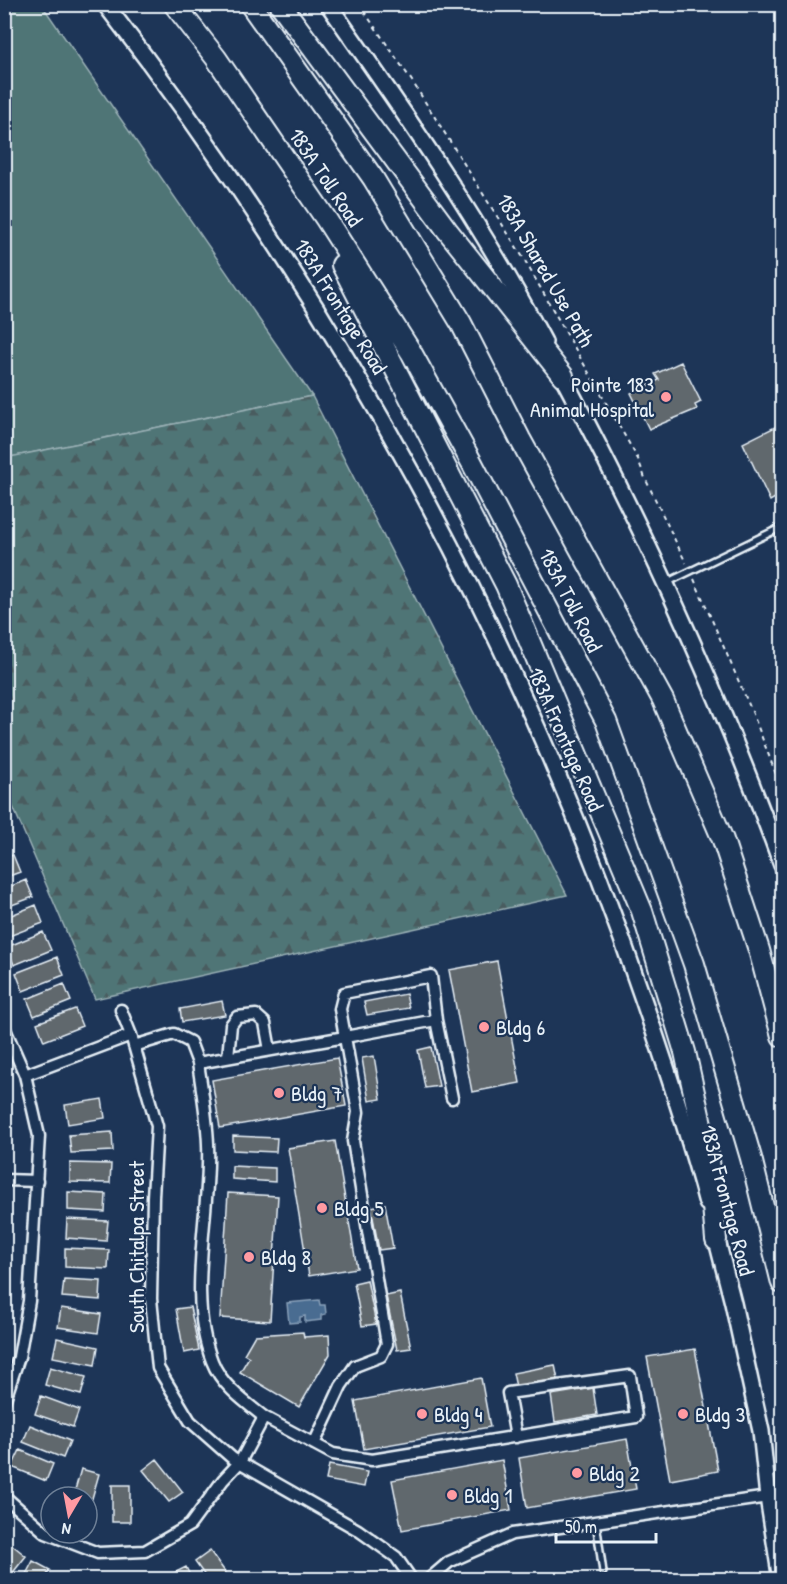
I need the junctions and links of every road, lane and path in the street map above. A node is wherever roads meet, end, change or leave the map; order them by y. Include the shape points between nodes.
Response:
1 (105, 4) edge
2 (174, 4) edge
3 (250, 4) edge
4 (280, 4) edge
5 (328, 4) edge
6 (359, 4) edge
7 (290, 166) junction
8 (563, 376) junction
9 (783, 527) edge
10 (686, 564) dead end
11 (666, 583) junction
12 (696, 584) dead end
13 (783, 790) edge
14 (779, 846) edge
15 (783, 865) edge
16 (120, 1010) dead end
17 (436, 1020) junction
18 (4, 1027) edge
19 (131, 1035) junction
20 (783, 1036) edge
21 (345, 1037) junction
22 (134, 1046) junction
23 (270, 1050) junction
24 (228, 1057) junction
25 (198, 1063) junction
26 (25, 1075) junction
27 (452, 1098) dead end
28 (4, 1180) edge
29 (37, 1181) junction
30 (716, 1240) junction
31 (783, 1283) edge
32 (4, 1402) edge
33 (264, 1417) junction
34 (516, 1437) junction
35 (314, 1444) junction
36 (240, 1462) junction
37 (4, 1496) edge
38 (768, 1497) junction
39 (596, 1522) junction
40 (603, 1572) dead end
41 (412, 1580) edge
42 (428, 1580) edge
43 (781, 1580) edge

1 - 30 main road, 183A Frontage Road via 251,205 320,314 382,419 477,596 584,836 627,950 668,1070
2 - 7 highway, 183A Toll Road
3 - 20 highway, 183A Toll Road via 373,178 461,323 663,700 723,840
4 - 8 highway via 447,230
5 - 8 main road via 486,242
6 - 10 path, 183A Shared Use Path via 524,259 638,459
7 - 30 highway via 506,585 642,911 685,1053 709,1160
7 - 31 highway, 183A Toll Road via 411,352 606,721 694,964
8 - 11 main road
9 - 11 lane
11 - 14 main road
12 - 13 path
14 - 15 main road
16 - 19 street, South Chitalpa Street
17 - 21 street
17 - 21 street via 431,976 344,993 340,1009
17 - 27 street
18 - 26 street
19 - 22 street, South Chitalpa Street
19 - 26 street
21 - 23 street
21 - 35 street via 358,1112 353,1140 387,1344 381,1356 355,1366 341,1386
22 - 25 street via 174,1034 190,1042
22 - 36 street, South Chitalpa Street via 157,1126 151,1299 158,1368 190,1421
23 - 24 street
23 - 24 street via 265,1023 256,1015 237,1017 231,1025
24 - 25 street
25 - 33 street via 208,1145 201,1319 212,1363 234,1394
26 - 29 street via 39,1136
28 - 29 street
29 - 32 street via 28,1301 19,1357
30 - 38 main road, 183A Frontage Road via 761,1431
33 - 35 street
33 - 36 street
34 - 34 street via 636,1418 630,1376 508,1393
34 - 35 street via 372,1460 333,1454
36 - 37 street via 190,1525 145,1551 98,1553 46,1533
36 - 41 street, South Chitalpa Street via 358,1530 396,1557
38 - 39 street
38 - 43 main road, 183A Frontage Road
39 - 40 lane
39 - 42 street via 512,1534 449,1562

